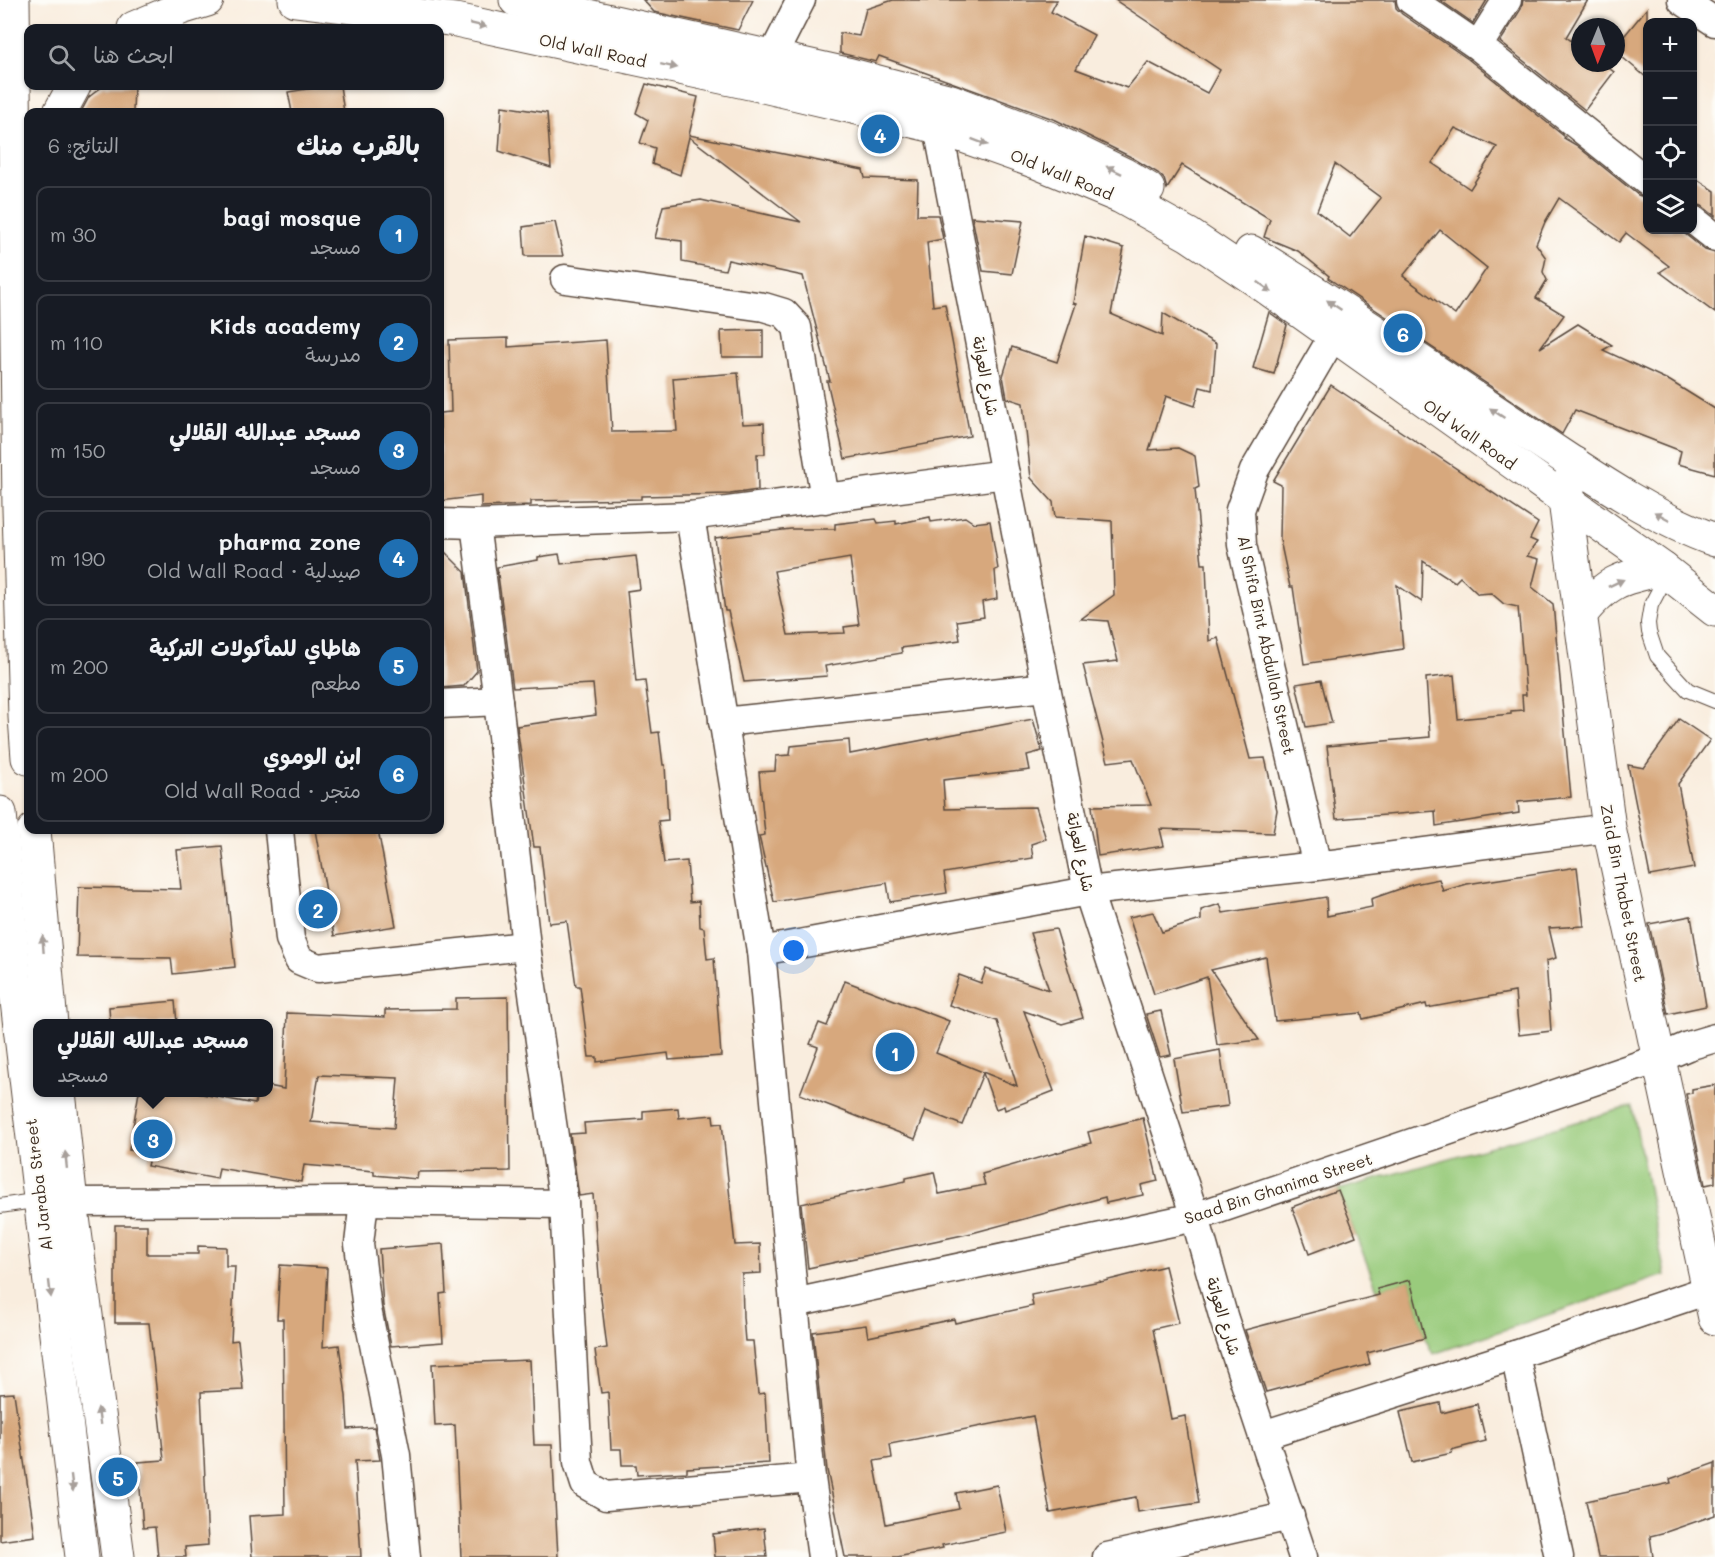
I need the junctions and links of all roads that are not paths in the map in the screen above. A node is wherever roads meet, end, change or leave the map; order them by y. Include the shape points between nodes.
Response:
1 (13, 0) edge
2 (207, 0) edge
3 (295, 0) edge
4 (801, 0) edge
5 (1411, 0) edge
6 (1507, 0) edge
7 (1682, 0) edge
8 (535, 2) edge
9 (1715, 22) edge
10 (143, 24) edge
11 (1478, 46) junction
12 (772, 57) junction
13 (72, 90) edge
14 (62, 108) edge
15 (938, 127) junction
16 (1645, 180) edge
17 (24, 196) edge
18 (15, 220) junction
19 (1697, 223) edge
20 (1715, 237) edge
21 (565, 279) dead end
22 (1333, 336) junction
23 (1575, 464) junction
24 (1005, 474) junction
25 (825, 499) junction
26 (1565, 501) junction
27 (16, 506) edge
28 (690, 516) junction
29 (444, 523) edge
30 (475, 524) junction
31 (1715, 540) edge
32 (1666, 571) junction
33 (1715, 610) edge
34 (1580, 615) junction
35 (24, 659) edge
36 (1046, 687) junction
37 (1715, 700) edge
38 (498, 701) junction
39 (444, 705) edge
40 (723, 722) junction
41 (0, 813) edge
42 (1609, 828) junction
43 (34, 834) edge
44 (279, 834) edge
45 (1317, 866) junction
46 (1088, 891) junction
47 (526, 945) junction
48 (761, 951) junction
49 (21, 983) edge
50 (48, 1019) edge
51 (1715, 1038) edge
52 (1658, 1059) junction
53 (33, 1060) edge
54 (39, 1097) edge
55 (59, 1097) edge
56 (55, 1201) junction
57 (364, 1201) junction
58 (564, 1204) junction
59 (0, 1206) edge
60 (1195, 1218) junction
61 (794, 1304) junction
62 (1711, 1304) edge
63 (1515, 1355) junction
64 (1263, 1435) junction
65 (812, 1478) junction
66 (1290, 1516) junction
67 (81, 1557) edge
68 (118, 1557) edge
69 (406, 1557) edge
70 (822, 1557) edge
71 (1107, 1557) edge
72 (1303, 1557) edge
73 (1559, 1557) edge

1 - 18 main road
2 - 10 main road
3 -> 15 main road, Old Wall Road via 456,20
4 - 12 street
5 - 11 street
6 - 11 street
7 - 9 street
8 - 12 main road, Old Wall Road
11 - 16 street
23 -> 12 main road, Old Wall Road via 1302,284 1123,174 1049,138 951,101
13 - 14 main road
15 -> 22 main road, Old Wall Road via 1121,197 1189,235
15 - 24 street, شارع العواتة
17 - 18 main road
18 - 27 main road
19 - 20 street
21 - 25 street via 784,313 797,327
22 - 26 main road, Old Wall Road
22 - 45 street, Al Shifa Bint Abdullah Street via 1254,471 1240,510 1242,545
23 - 26 main road, Zaid Bin Thabet Street
31 -> 23 main road, Old Wall Road via 1652,511
24 - 25 street
24 - 36 street, شارع العواتة
25 - 28 street
26 - 32 main road, Old Wall Road
26 - 34 main road, Zaid Bin Thabet Street
27 - 35 main road
28 - 30 street
28 - 40 street
29 - 30 street
30 - 38 street
32 - 33 main road, Old Wall Road
34 -> 32 main road via 1597,594 1615,582
32 - 37 lane via 1651,605 1648,623 1657,656 1688,690
34 - 42 main road, Zaid Bin Thabet Street
36 - 40 street
36 - 46 street, شارع العواتة
38 - 39 street
38 - 47 street
40 - 48 street
41 - 49 main road, Al Jaraba Street
42 - 45 street
42 - 52 main road, Zaid Bin Thabet Street
49 -> 43 main road, Al Jaraba Street
44 - 47 street via 291,939 299,960 318,968
45 - 46 street
46 - 48 street
46 - 60 street, شارع العواتة
47 - 58 street
48 - 61 street
49 - 50 main road, Al Jaraba Street
49 - 53 main road, Al Jaraba Street
51 - 52 street, Saad Bin Ghanima Street
52 - 60 street, Saad Bin Ghanima Street
52 - 62 main road, Zaid Bin Thabet Street
54 - 56 main road, Al Jaraba Street
56 -> 55 main road, Al Jaraba Street
56 - 57 street
56 - 59 lane
56 -> 67 main road, Al Jaraba Street
68 -> 56 main road, Al Jaraba Street
57 - 58 street
57 - 69 street via 359,1244 367,1309 396,1455
58 - 65 street via 578,1462 585,1484 606,1496
60 - 61 street, Saad Bin Ghanima Street
60 - 64 street, شارع العواتة
61 - 65 street
62 - 63 street
63 - 64 street
63 - 73 street
64 - 66 street, شارع العواتة
65 - 70 street
66 - 71 street
66 - 72 street, شارع العواتة

